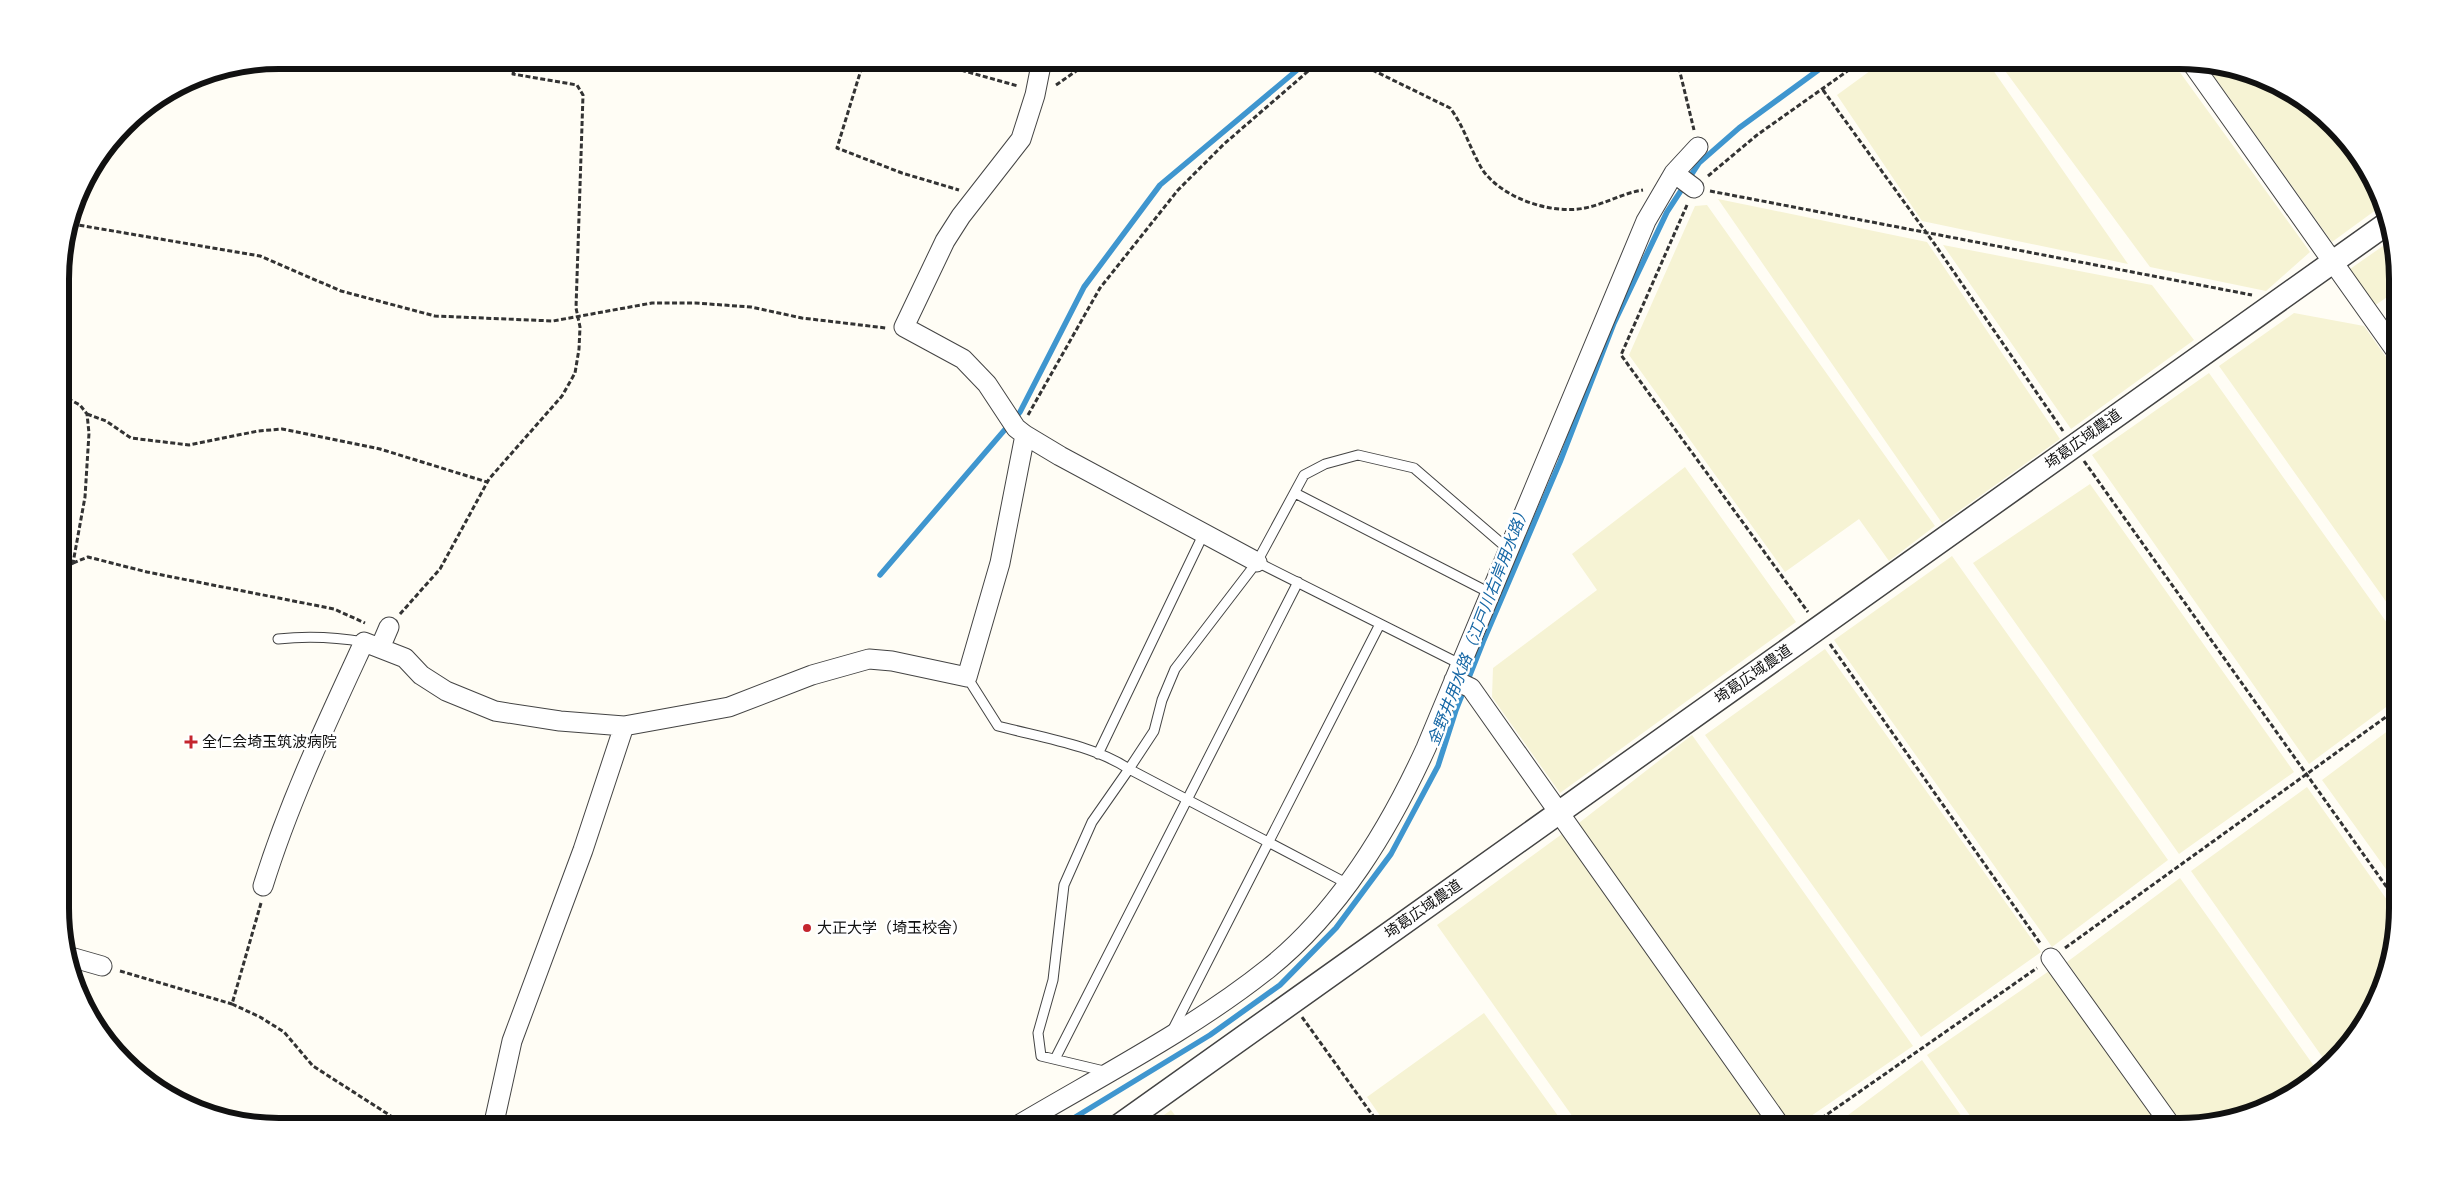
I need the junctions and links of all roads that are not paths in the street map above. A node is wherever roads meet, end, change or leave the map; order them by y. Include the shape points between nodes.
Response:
1 (1040, 69) edge
2 (2196, 69) edge
3 (1698, 147) road end
4 (1674, 173) junction
5 (1694, 188) road end
6 (2383, 227) edge
7 (2334, 262) junction
8 (2389, 340) edge
9 (1016, 427) junction
10 (1295, 493) junction
11 (1204, 533) junction
12 (1508, 549) junction
13 (1257, 562) junction
14 (1298, 582) junction
15 (1490, 593) junction
16 (1380, 624) junction
17 (380, 637) junction
18 (278, 639) dead end
19 (1457, 672) junction
20 (967, 677) junction
21 (624, 726) junction
22 (1098, 754) junction
23 (1129, 770) junction
24 (1186, 800) junction
25 (1559, 812) junction
26 (1268, 841) junction
27 (1348, 884) junction
28 (263, 886) road end
29 (75, 958) edge
30 (2051, 958) road end
31 (102, 966) road end
32 (1169, 1035) junction
33 (1055, 1059) junction
34 (1108, 1072) junction
35 (494, 1118) edge
36 (1030, 1118) edge
37 (1130, 1118) edge
38 (1775, 1118) edge
39 (2166, 1118) edge

1 - 9 street via 1021,139 945,241 904,327 963,359 987,384
2 - 7 street
3 - 4 street
4 - 5 street
4 - 12 street via 1646,221
6 - 7 street, 埼葛広域農道
7 - 8 street
7 - 25 street, 埼葛広域農道
9 - 11 street via 1060,456
9 - 20 street via 1000,563
10 - 12 lane via 1304,475 1326,464 1358,455 1414,468
10 - 13 lane
10 - 15 lane
11 - 13 street
11 - 22 lane
12 - 15 street
13 - 14 lane
13 - 23 lane via 1175,669 1154,731
14 - 16 lane
14 - 24 lane
15 - 19 street
16 - 19 lane
16 - 26 lane
17 - 18 lane
17 - 21 street via 421,675 446,691 495,711
17 - 28 street via 324,727 276,845
19 - 25 street
19 - 27 street via 1398,806
20 - 21 street via 869,659 812,675 729,707
20 - 22 lane via 998,726
21 - 35 street via 583,850 512,1041
22 - 23 lane
23 - 24 lane
23 - 33 lane via 1092,822 1064,885 1053,980 1038,1033 1041,1056
24 - 26 lane
24 - 33 lane
25 - 37 street, 埼葛広域農道
25 - 38 street
26 - 27 lane
26 - 32 lane
27 - 32 street via 1332,905 1270,967 1228,999
29 - 31 street
30 - 39 street
32 - 34 street
33 - 34 lane
34 - 36 street

